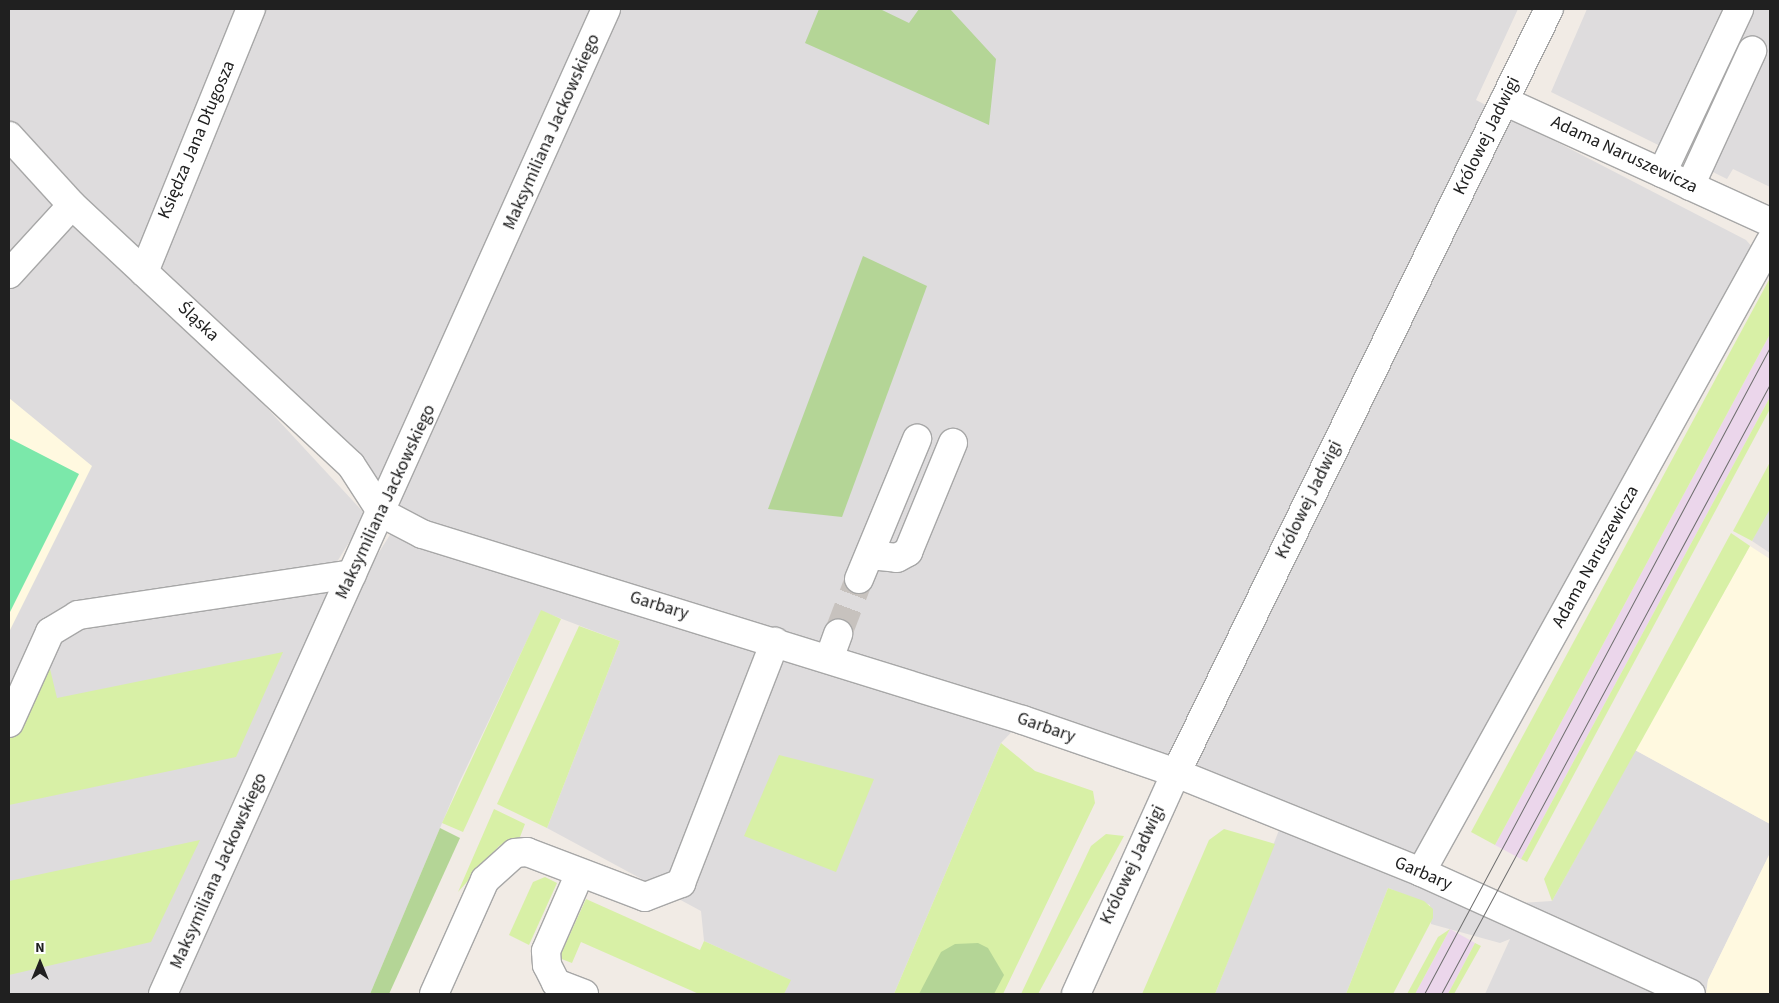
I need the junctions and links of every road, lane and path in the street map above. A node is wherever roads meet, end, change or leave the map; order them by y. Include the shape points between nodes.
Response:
1 (252, 9) edge
2 (606, 9) edge
3 (1549, 9) edge
4 (1739, 9) edge
5 (1752, 52) dead end
6 (1504, 101) junction
7 (9, 136) edge
8 (1662, 173) junction
9 (1690, 186) junction
10 (72, 205) junction
11 (1770, 222) edge
12 (1770, 242) edge
13 (144, 272) junction
14 (9, 274) edge
15 (917, 439) dead end
16 (953, 443) dead end
17 (382, 513) junction
18 (352, 574) junction
19 (838, 634) tunnel mouth
20 (775, 642) junction
21 (829, 659) junction
22 (9, 723) edge
23 (1176, 773) junction
24 (1421, 872) junction
25 (580, 873) junction
26 (163, 994) edge
27 (434, 994) edge
28 (584, 994) edge
29 (1076, 994) edge
30 (1691, 994) edge

1 - 13 street, Księdza Jana Długosza
2 - 17 street, Maksymiliana Jackowskiego
3 - 6 street, Królowej Jadwigi
4 - 8 street
5 - 9 street
6 - 8 street, Adama Naruszewicza
6 - 23 street, Królowej Jadwigi
7 - 10 street, Śląska
8 - 9 street, Adama Naruszewicza
9 - 11 street, Adama Naruszewicza
10 - 13 street, Śląska
10 - 14 street
12 - 24 street, Adama Naruszewicza
13 - 17 street, Śląska via 351,465
15 - 16 street via 864,567 908,552
17 - 18 street, Maksymiliana Jackowskiego
17 - 20 street, Garbary via 422,534
18 - 22 street via 78,615 50,632
18 - 26 street, Maksymiliana Jackowskiego
19 - 21 street
20 - 21 street, Garbary
20 - 25 street via 681,883 646,897
21 - 23 street, Garbary
23 - 24 street, Garbary
23 - 29 street, Królowej Jadwigi
24 - 30 street, Garbary
25 - 27 street via 527,852 505,859 485,880
25 - 28 street via 546,951 546,965 556,983

